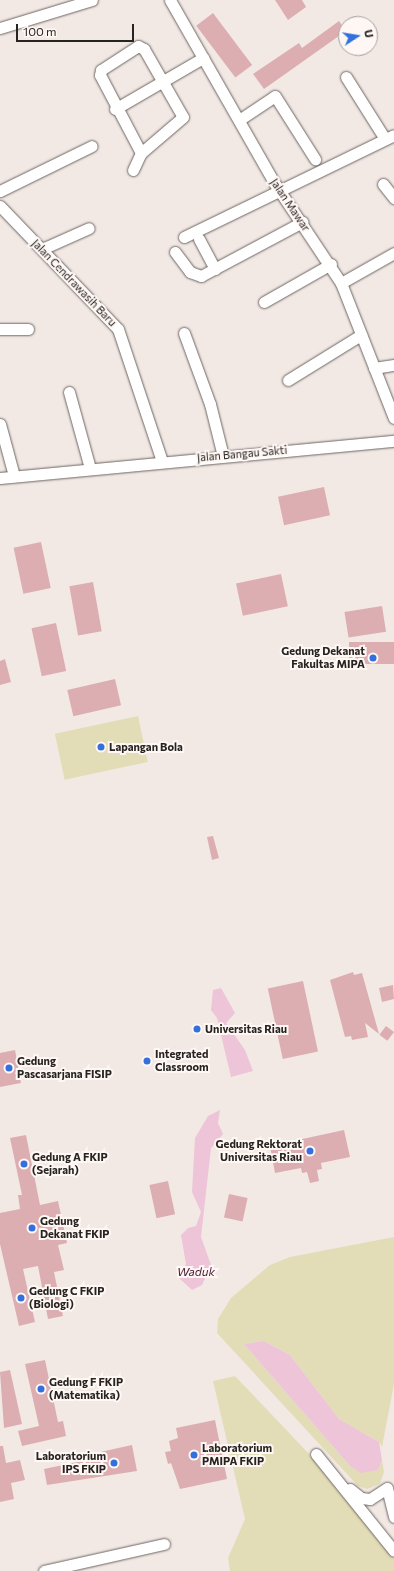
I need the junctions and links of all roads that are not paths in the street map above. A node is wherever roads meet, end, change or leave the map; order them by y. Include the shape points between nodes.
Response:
1 (92, 0) edge
2 (170, 0) edge
3 (0, 28) edge
4 (202, 58) junction
5 (346, 77) dead end
6 (163, 79) junction
7 (115, 109) junction
8 (239, 120) junction
9 (390, 137) edge
10 (92, 146) dead end
11 (141, 153) junction
12 (315, 159) dead end
13 (133, 170) dead end
14 (383, 184) dead end
15 (279, 189) junction
16 (0, 191) edge
17 (394, 198) edge
18 (0, 206) edge
19 (302, 222) junction
20 (89, 228) dead end
21 (184, 238) dead end
22 (199, 239) dead end
23 (42, 249) junction
24 (175, 252) dead end
25 (394, 253) edge
26 (331, 264) junction
27 (216, 269) junction
28 (341, 283) junction
29 (264, 302) dead end
30 (0, 329) edge
31 (28, 329) dead end
32 (184, 333) dead end
33 (361, 335) junction
34 (394, 365) edge
35 (374, 368) junction
36 (288, 380) dead end
37 (69, 392) dead end
38 (394, 418) edge
39 (0, 424) edge
40 (394, 441) edge
41 (222, 456) junction
42 (162, 461) junction
43 (90, 468) junction
44 (14, 476) junction
45 (0, 478) edge
46 (394, 1517) edge
47 (164, 1544) dead end
48 (394, 1551) edge
49 (44, 1571) edge

1 - 3 street
2 - 4 street, Jalan Mawar
4 - 6 street
4 - 8 street, Jalan Mawar
5 - 9 street
6 - 7 street
6 - 7 street via 144,49 134,47 100,73
6 - 11 street via 183,117
7 - 11 street
8 - 12 street via 275,96
8 - 15 street, Jalan Mawar
9 - 15 street
10 - 16 street
11 - 13 street
14 - 17 street
15 - 19 street, Jalan Mawar
15 - 21 street
18 - 23 street, Jalan Cendrawasih Baru
19 - 26 street, Jalan Mawar
19 - 27 street
20 - 23 street
22 - 27 street
23 - 42 street, Jalan Cendrawasih Baru via 118,329
24 - 27 street via 196,277
25 - 28 street
26 - 28 street, Jalan Mawar
26 - 29 street
28 - 33 street, Jalan Mawar
30 - 31 street
32 - 41 street via 210,404
33 - 35 street, Jalan Mawar
33 - 36 street
34 - 35 street
35 - 38 street, Jalan Mawar
37 - 43 street
39 - 44 street
40 - 41 street, Jalan Bangau Sakti
41 - 42 street, Jalan Bangau Sakti
42 - 43 street, Jalan Bangau Sakti
43 - 44 street, Jalan Bangau Sakti
44 - 45 street, Jalan Bangau Sakti
46 - 48 street via 387,1488 374,1498 360,1498 316,1454
47 - 49 street

